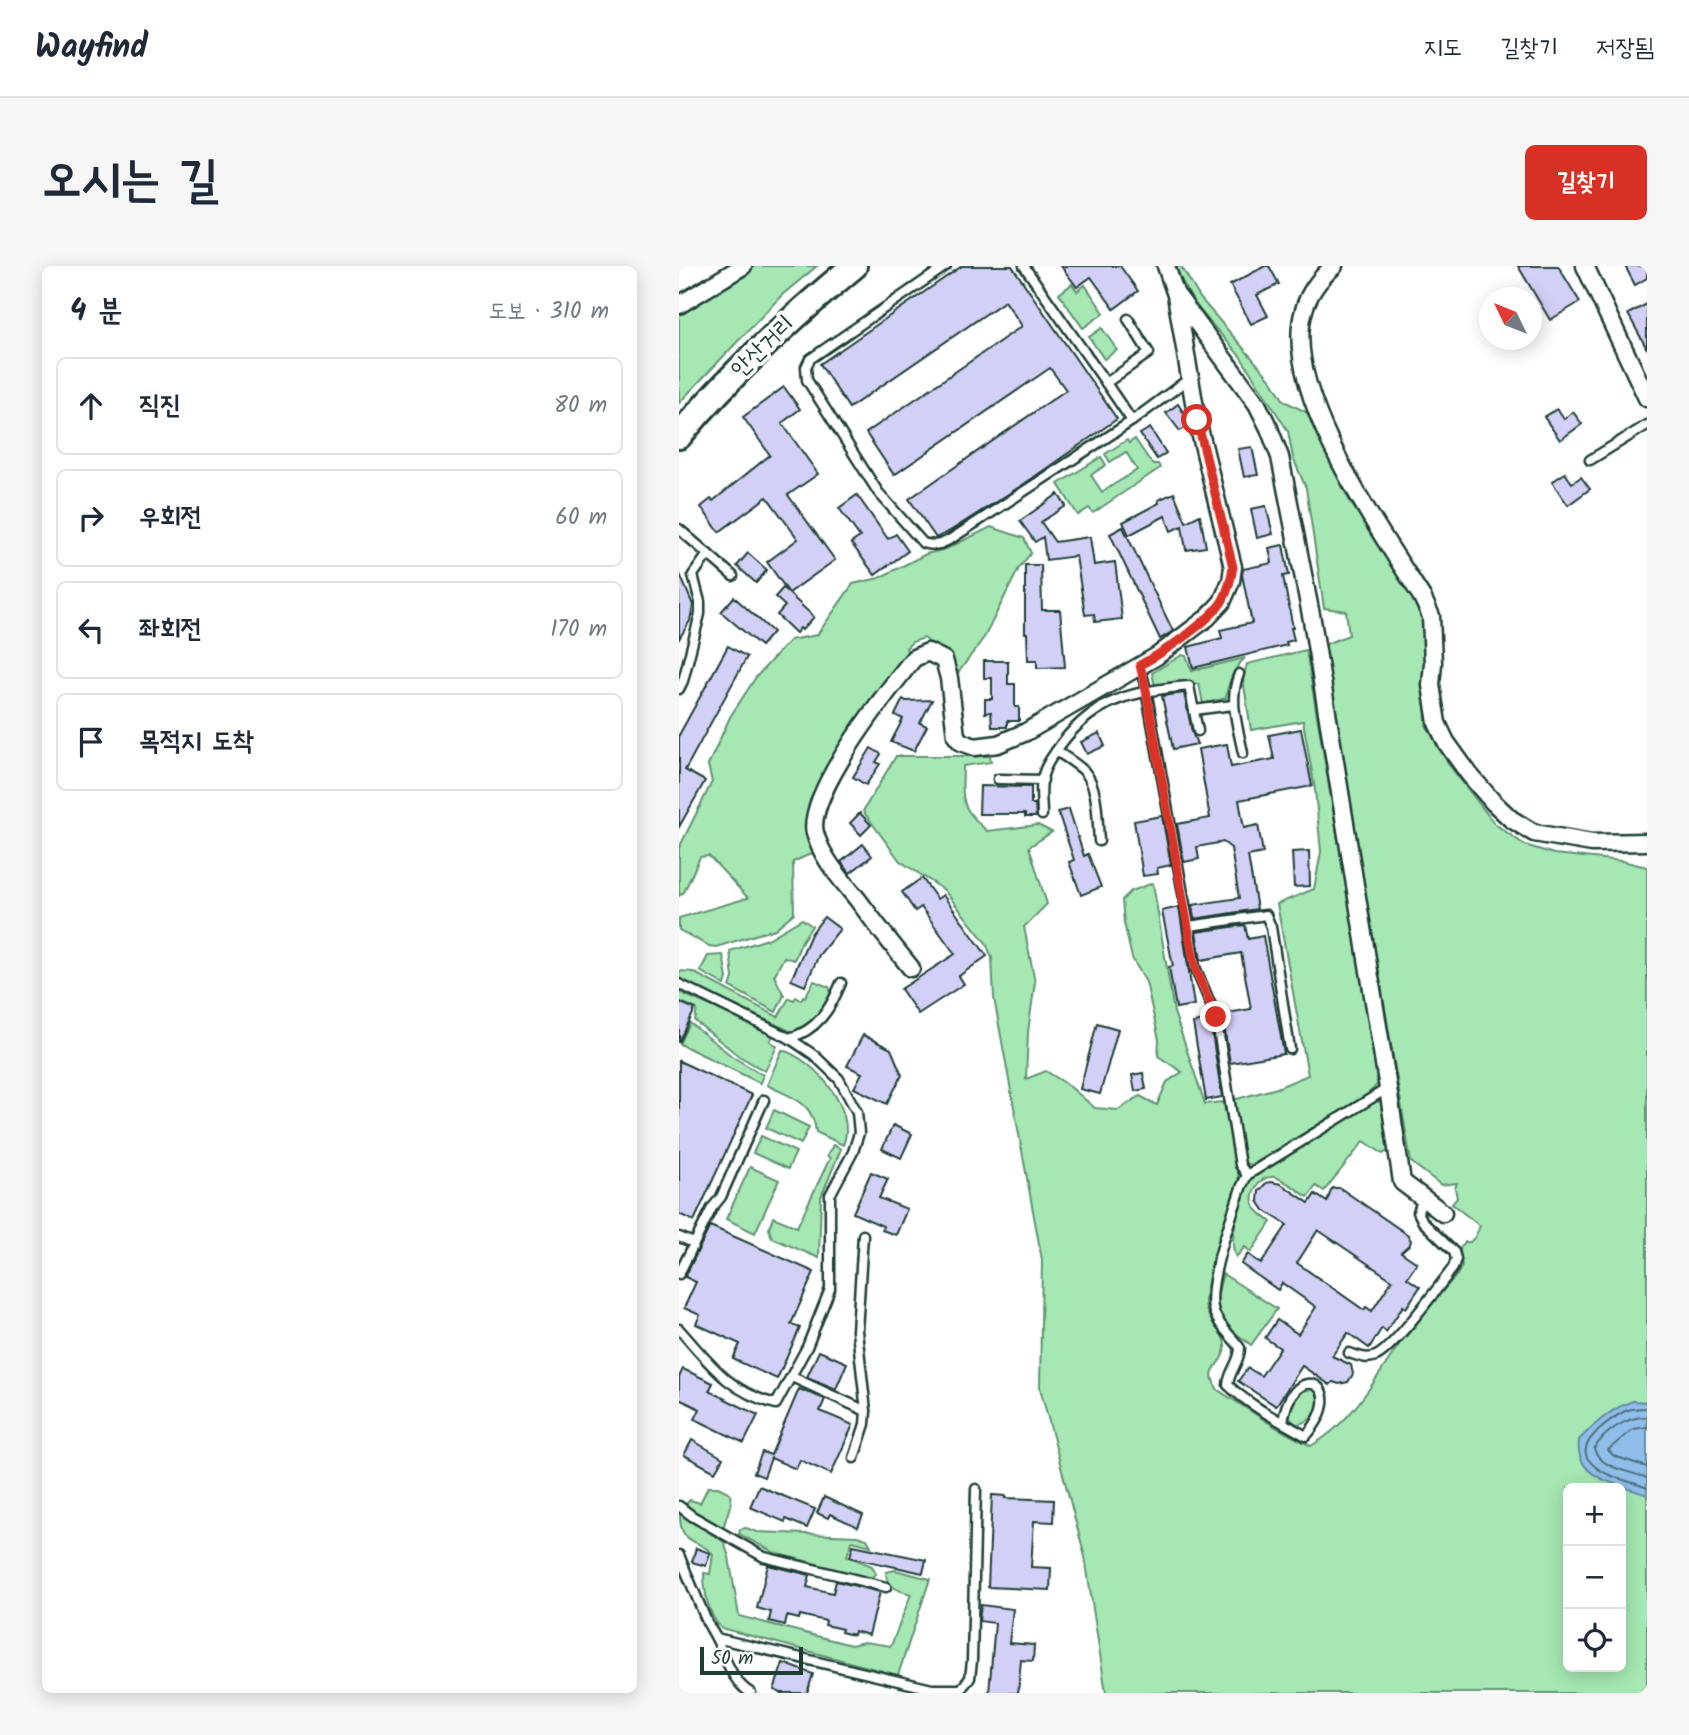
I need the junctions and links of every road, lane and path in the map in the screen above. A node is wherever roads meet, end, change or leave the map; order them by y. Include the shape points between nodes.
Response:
1 (743, 266) edge
2 (854, 266) edge
3 (946, 266) edge
4 (1024, 266) edge
5 (1166, 266) edge
6 (1334, 266) edge
7 (1585, 266) edge
8 (1176, 295) junction
9 (679, 305) edge
10 (1128, 319) dead end
11 (1190, 378) junction
12 (1106, 383) junction
13 (1647, 398) edge
14 (1132, 421) junction
15 (1647, 425) edge
16 (679, 436) edge
17 (1590, 460) dead end
18 (679, 529) edge
19 (708, 554) junction
20 (733, 576) dead end
21 (1140, 665) junction
22 (1239, 674) dead end
23 (679, 689) edge
24 (1146, 690) junction
25 (1233, 705) junction
26 (1194, 710) junction
27 (1198, 732) dead end
28 (1056, 751) junction
29 (1243, 753) dead end
30 (998, 779) dead end
31 (1043, 780) junction
32 (1042, 815) dead end
33 (1099, 841) dead end
34 (1647, 842) edge
35 (1189, 926) junction
36 (911, 968) dead end
37 (679, 984) edge
38 (841, 984) dead end
39 (789, 1038) junction
40 (1290, 1049) dead end
41 (1388, 1088) junction
42 (764, 1100) dead end
43 (1247, 1175) junction
44 (1423, 1198) junction
45 (1443, 1213) dead end
46 (863, 1235) dead end
47 (679, 1237) edge
48 (694, 1243) junction
49 (679, 1275) edge
50 (679, 1329) edge
51 (1349, 1353) dead end
52 (792, 1377) junction
53 (866, 1411) junction
54 (1283, 1423) junction
55 (854, 1458) dead end
56 (976, 1489) dead end
57 (679, 1506) edge
58 (679, 1555) edge
59 (886, 1587) dead end
60 (716, 1638) junction
61 (751, 1693) edge

1 - 9 street
2 - 16 main road, 안산거리 via 771,339
3 - 14 lane via 810,359 806,367 807,380 878,492 923,543 932,546 947,541
4 - 12 lane
5 - 8 street
6 - 34 street via 1316,284 1303,312 1303,366 1345,473 1430,616 1433,706 1446,742 1493,802 1534,833 1592,842
7 - 13 street
8 - 11 street
8 - 41 street via 1257,404 1280,457 1313,620
10 - 12 lane via 1149,353
11 - 14 lane
11 - 21 street via 1233,567 1231,581 1222,602 1207,618
12 - 14 lane
15 - 17 lane
18 - 19 lane
19 - 20 lane
19 - 23 lane via 694,575 700,614
21 - 24 lane
21 - 36 street via 1026,732 986,747 970,746 956,736 944,660 928,652 921,654 900,676 828,779 814,830 821,851
22 - 25 lane
24 - 26 lane via 1189,686
24 - 28 lane via 1118,698 1080,722
24 - 35 lane
25 - 26 lane
25 - 29 lane
26 - 27 lane
28 - 31 lane
28 - 33 lane via 1089,778
30 - 31 lane
31 - 32 lane
35 - 40 lane via 1265,915 1271,927
35 - 43 lane via 1195,967 1216,1017 1240,1165
37 - 39 lane
38 - 39 lane via 819,1021 802,1035
39 - 52 lane via 839,1079 856,1112 859,1133 831,1195 830,1289
41 - 43 lane
41 - 44 street via 1402,1182
42 - 48 lane via 721,1197
43 - 54 lane via 1215,1275 1211,1304 1240,1348 1228,1385
44 - 45 street
44 - 51 lane via 1417,1212 1454,1252 1453,1268 1379,1355 1367,1359
46 - 53 lane via 857,1331
47 - 48 lane
48 - 49 lane
50 - 52 lane via 719,1374 752,1398 776,1404
52 - 53 lane
53 - 55 lane
54 - 54 lane via 1286,1402 1297,1388 1309,1384 1321,1389 1324,1410 1306,1436
56 - 60 lane via 972,1661 970,1678 961,1689 932,1689
57 - 59 lane via 764,1557
58 - 60 lane
60 - 61 lane via 736,1679

